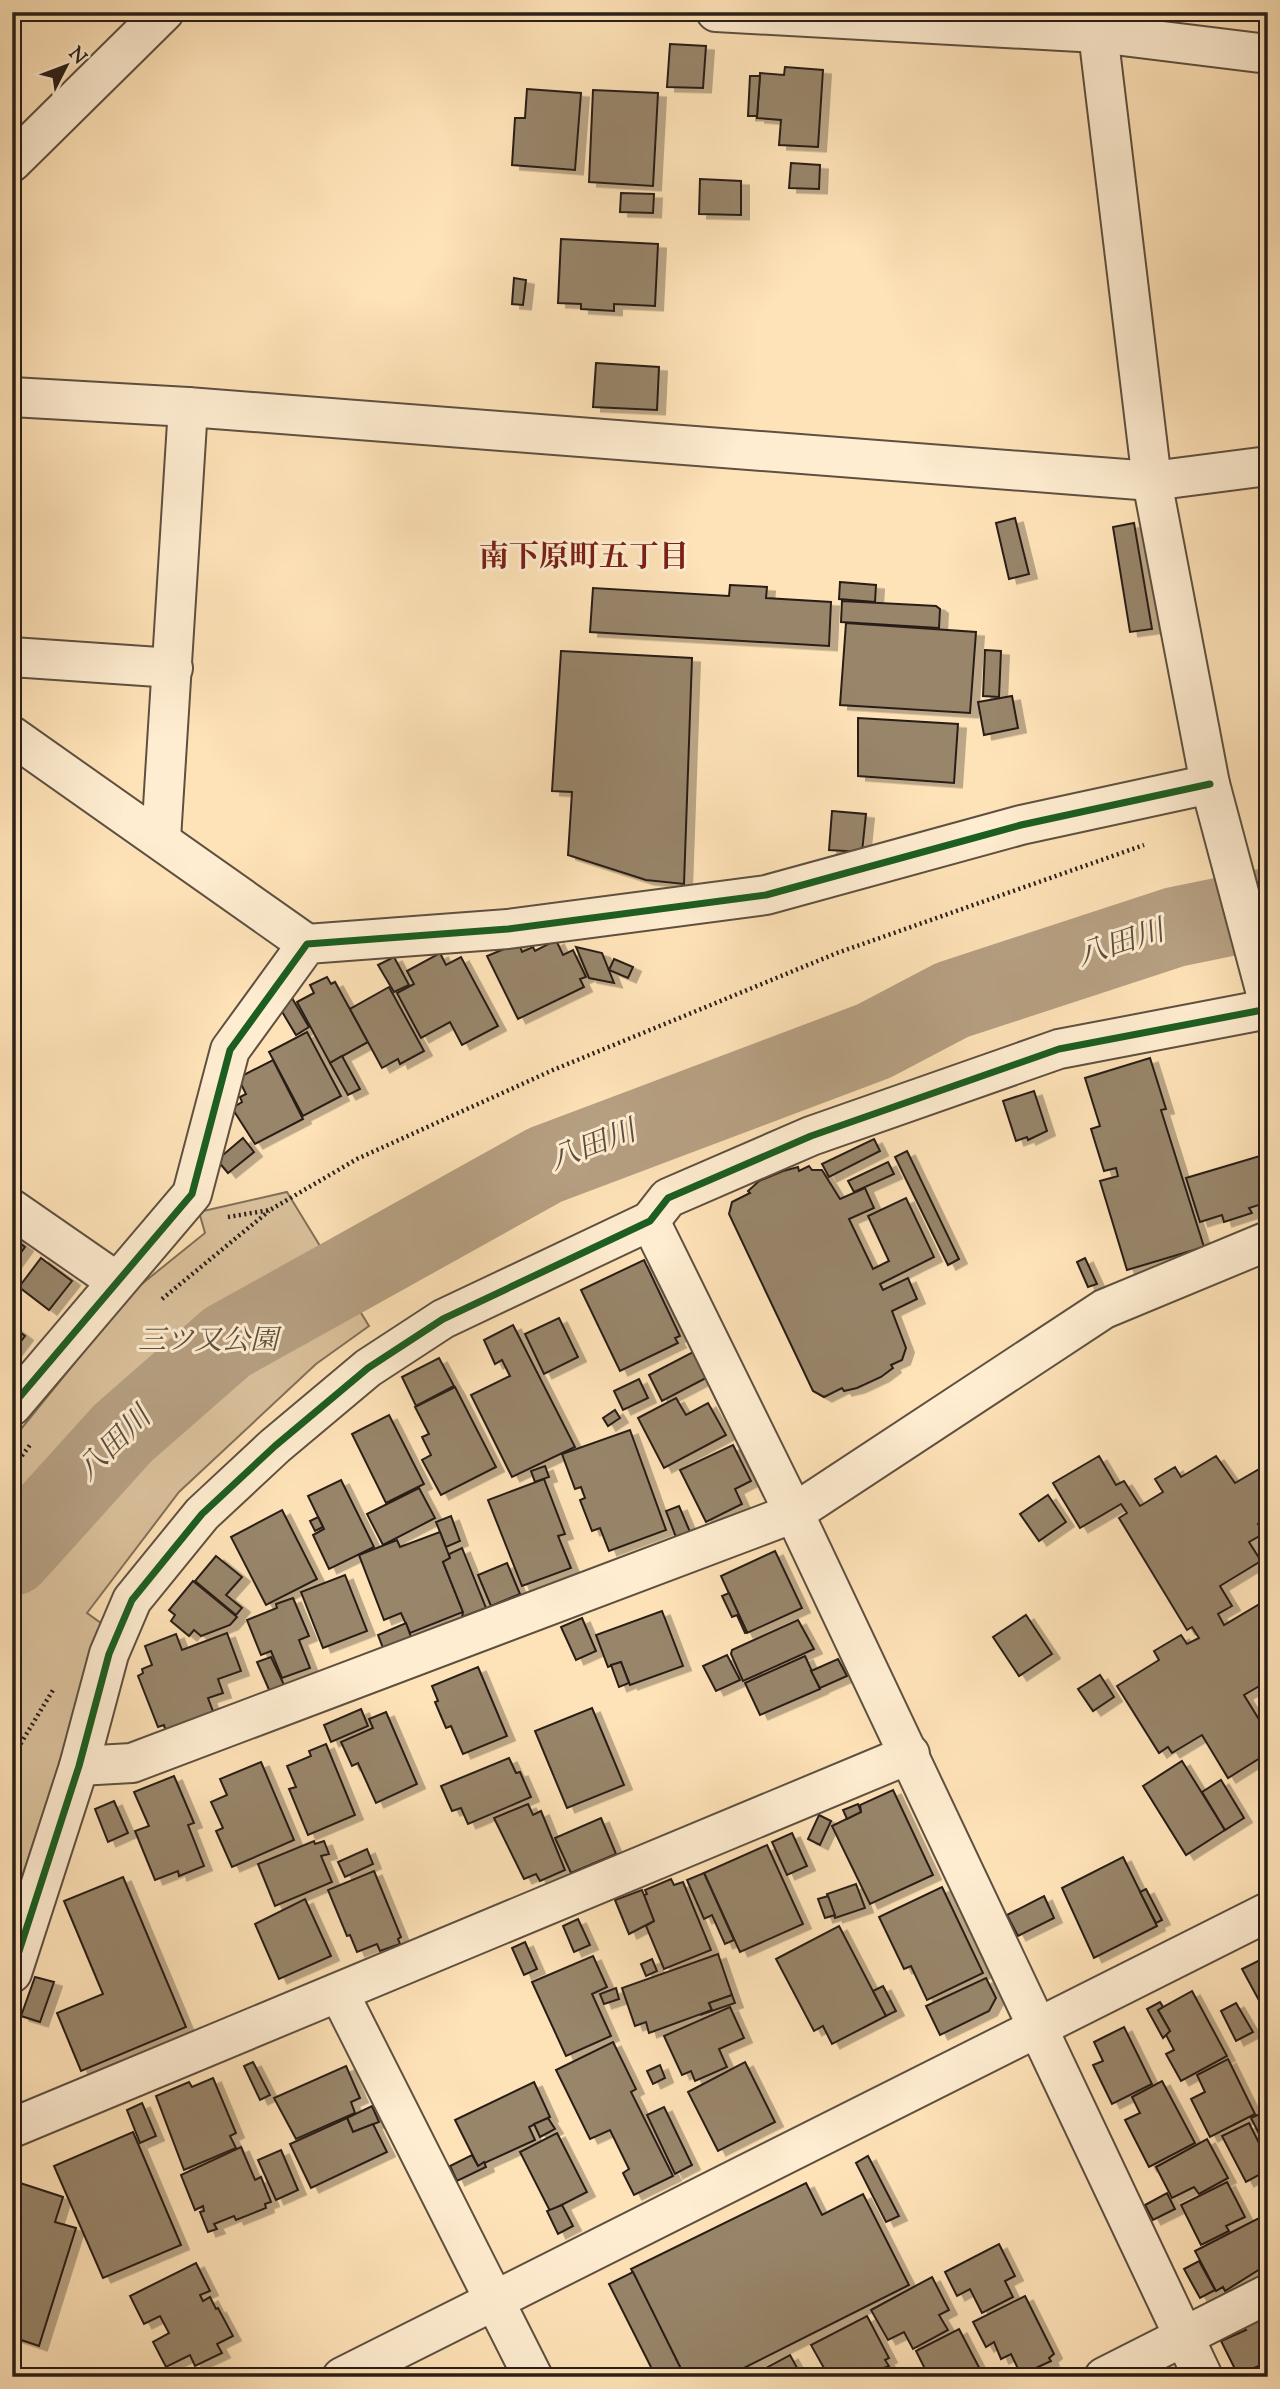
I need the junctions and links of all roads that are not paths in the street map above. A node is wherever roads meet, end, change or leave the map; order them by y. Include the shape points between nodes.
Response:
1 (164, 12) edge
2 (716, 12) edge
3 (1098, 23) edge
4 (1268, 54) edge
5 (12, 162) edge
6 (12, 397) edge
7 (188, 407) junction
8 (1268, 466) edge
9 (1152, 481) junction
10 (12, 657) edge
11 (173, 668) junction
12 (12, 736) edge
13 (1210, 784) junction
14 (161, 839) junction
15 (307, 944) junction
16 (1267, 1000) edge
17 (12, 1209) edge
18 (649, 1221) junction
19 (1268, 1241) edge
20 (116, 1281) junction
21 (12, 1406) edge
22 (794, 1513) junction
23 (910, 1754) junction
24 (79, 1766) junction
25 (1268, 1912) edge
26 (12, 1973) edge
27 (339, 1993) junction
28 (1038, 2030) junction
29 (12, 2128) edge
30 (1268, 2294) edge
31 (495, 2300) junction
32 (1184, 2337) junction
33 (342, 2377) edge
34 (533, 2377) edge
35 (1104, 2377) edge
36 (1203, 2377) edge

1 - 5 street
2 - 3 street
3 - 4 street
3 - 9 street
6 - 7 street
7 - 9 street
7 - 11 street
8 - 9 street
9 - 13 street
10 - 11 street
11 - 14 street
12 - 14 street
13 - 15 street via 1021,825 766,895 508,929
13 - 16 street
14 - 15 street
15 - 20 street via 230,1049 192,1194
16 - 18 street via 1059,1049 811,1136 668,1198
17 - 20 street
18 - 22 street
18 - 24 street via 443,1320 368,1368 202,1514 132,1600 109,1654
19 - 22 street via 1104,1309
20 - 21 street
22 - 23 street
22 - 24 street via 132,1763
23 - 27 street
23 - 28 street
24 - 26 street
25 - 28 street
27 - 29 street
27 - 31 street
28 - 31 street
28 - 32 street
30 - 32 street
31 - 33 street
31 - 34 street
32 - 35 street
32 - 36 street

